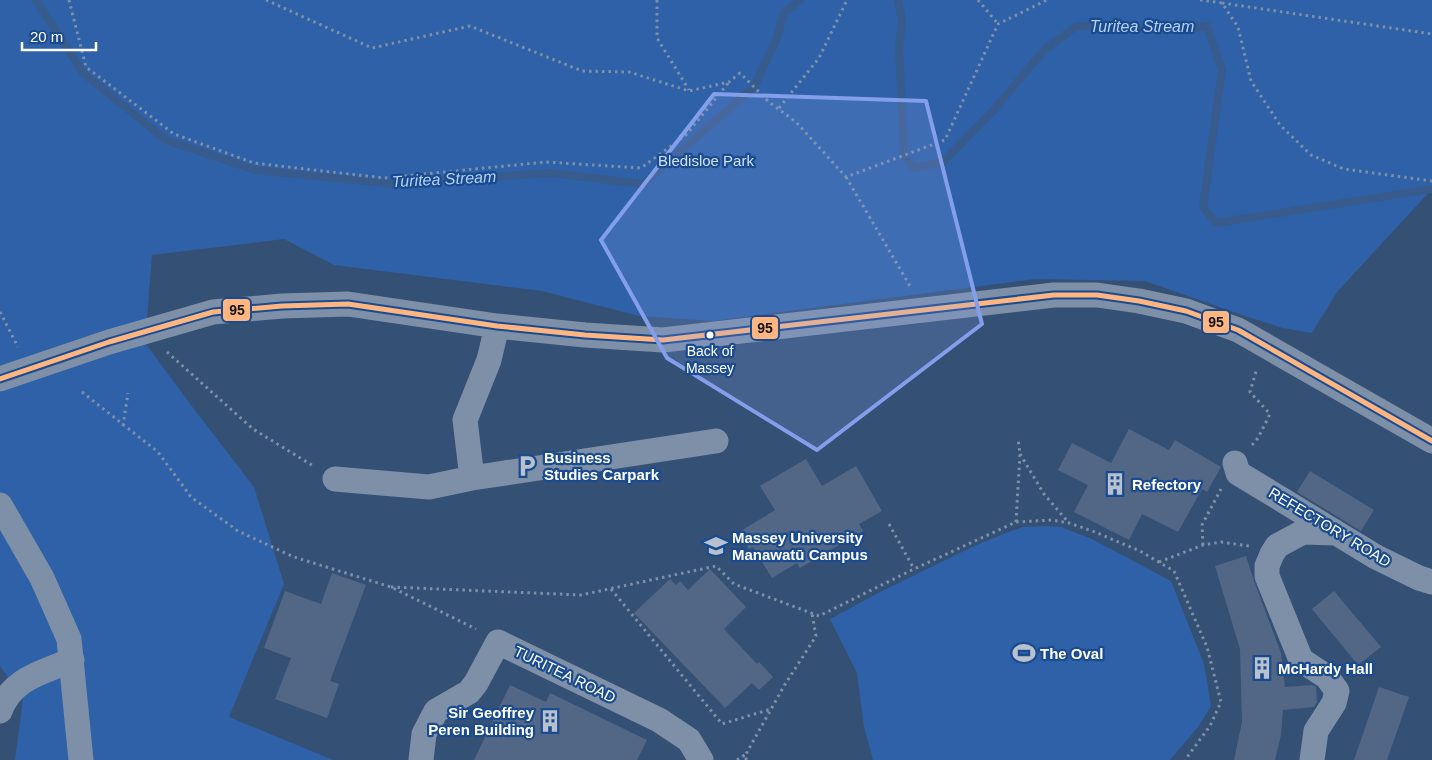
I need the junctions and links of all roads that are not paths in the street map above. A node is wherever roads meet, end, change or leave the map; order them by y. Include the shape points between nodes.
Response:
1 (497, 326) junction
2 (0, 379) edge
3 (716, 441) dead end
4 (1432, 441) edge
5 (1236, 463) dead end
6 (472, 478) junction
7 (335, 479) road end
8 (0, 505) edge
9 (1336, 532) junction
10 (1432, 582) edge
11 (72, 660) junction
12 (0, 711) edge
13 (81, 760) edge
14 (421, 760) edge
15 (701, 760) edge
16 (1312, 760) edge

1 - 2 street via 348,304 213,312 109,342
1 - 4 street via 663,340 1054,295 1097,295 1186,311 1238,330
1 - 6 street via 489,360 465,420
3 - 6 street
5 - 9 street, REFECTORY ROAD via 1238,473
6 - 7 street via 429,486
8 - 11 street via 42,578 69,639
9 - 10 street, REFECTORY ROAD via 1376,557
9 - 16 street via 1303,532 1277,546 1267,566 1267,576 1301,660 1327,677 1337,691 1334,703 1316,731
11 - 12 street via 13,688
11 - 13 street
14 - 15 street, TURITEA ROAD via 424,734 436,711 469,692 498,642 658,720 689,740

